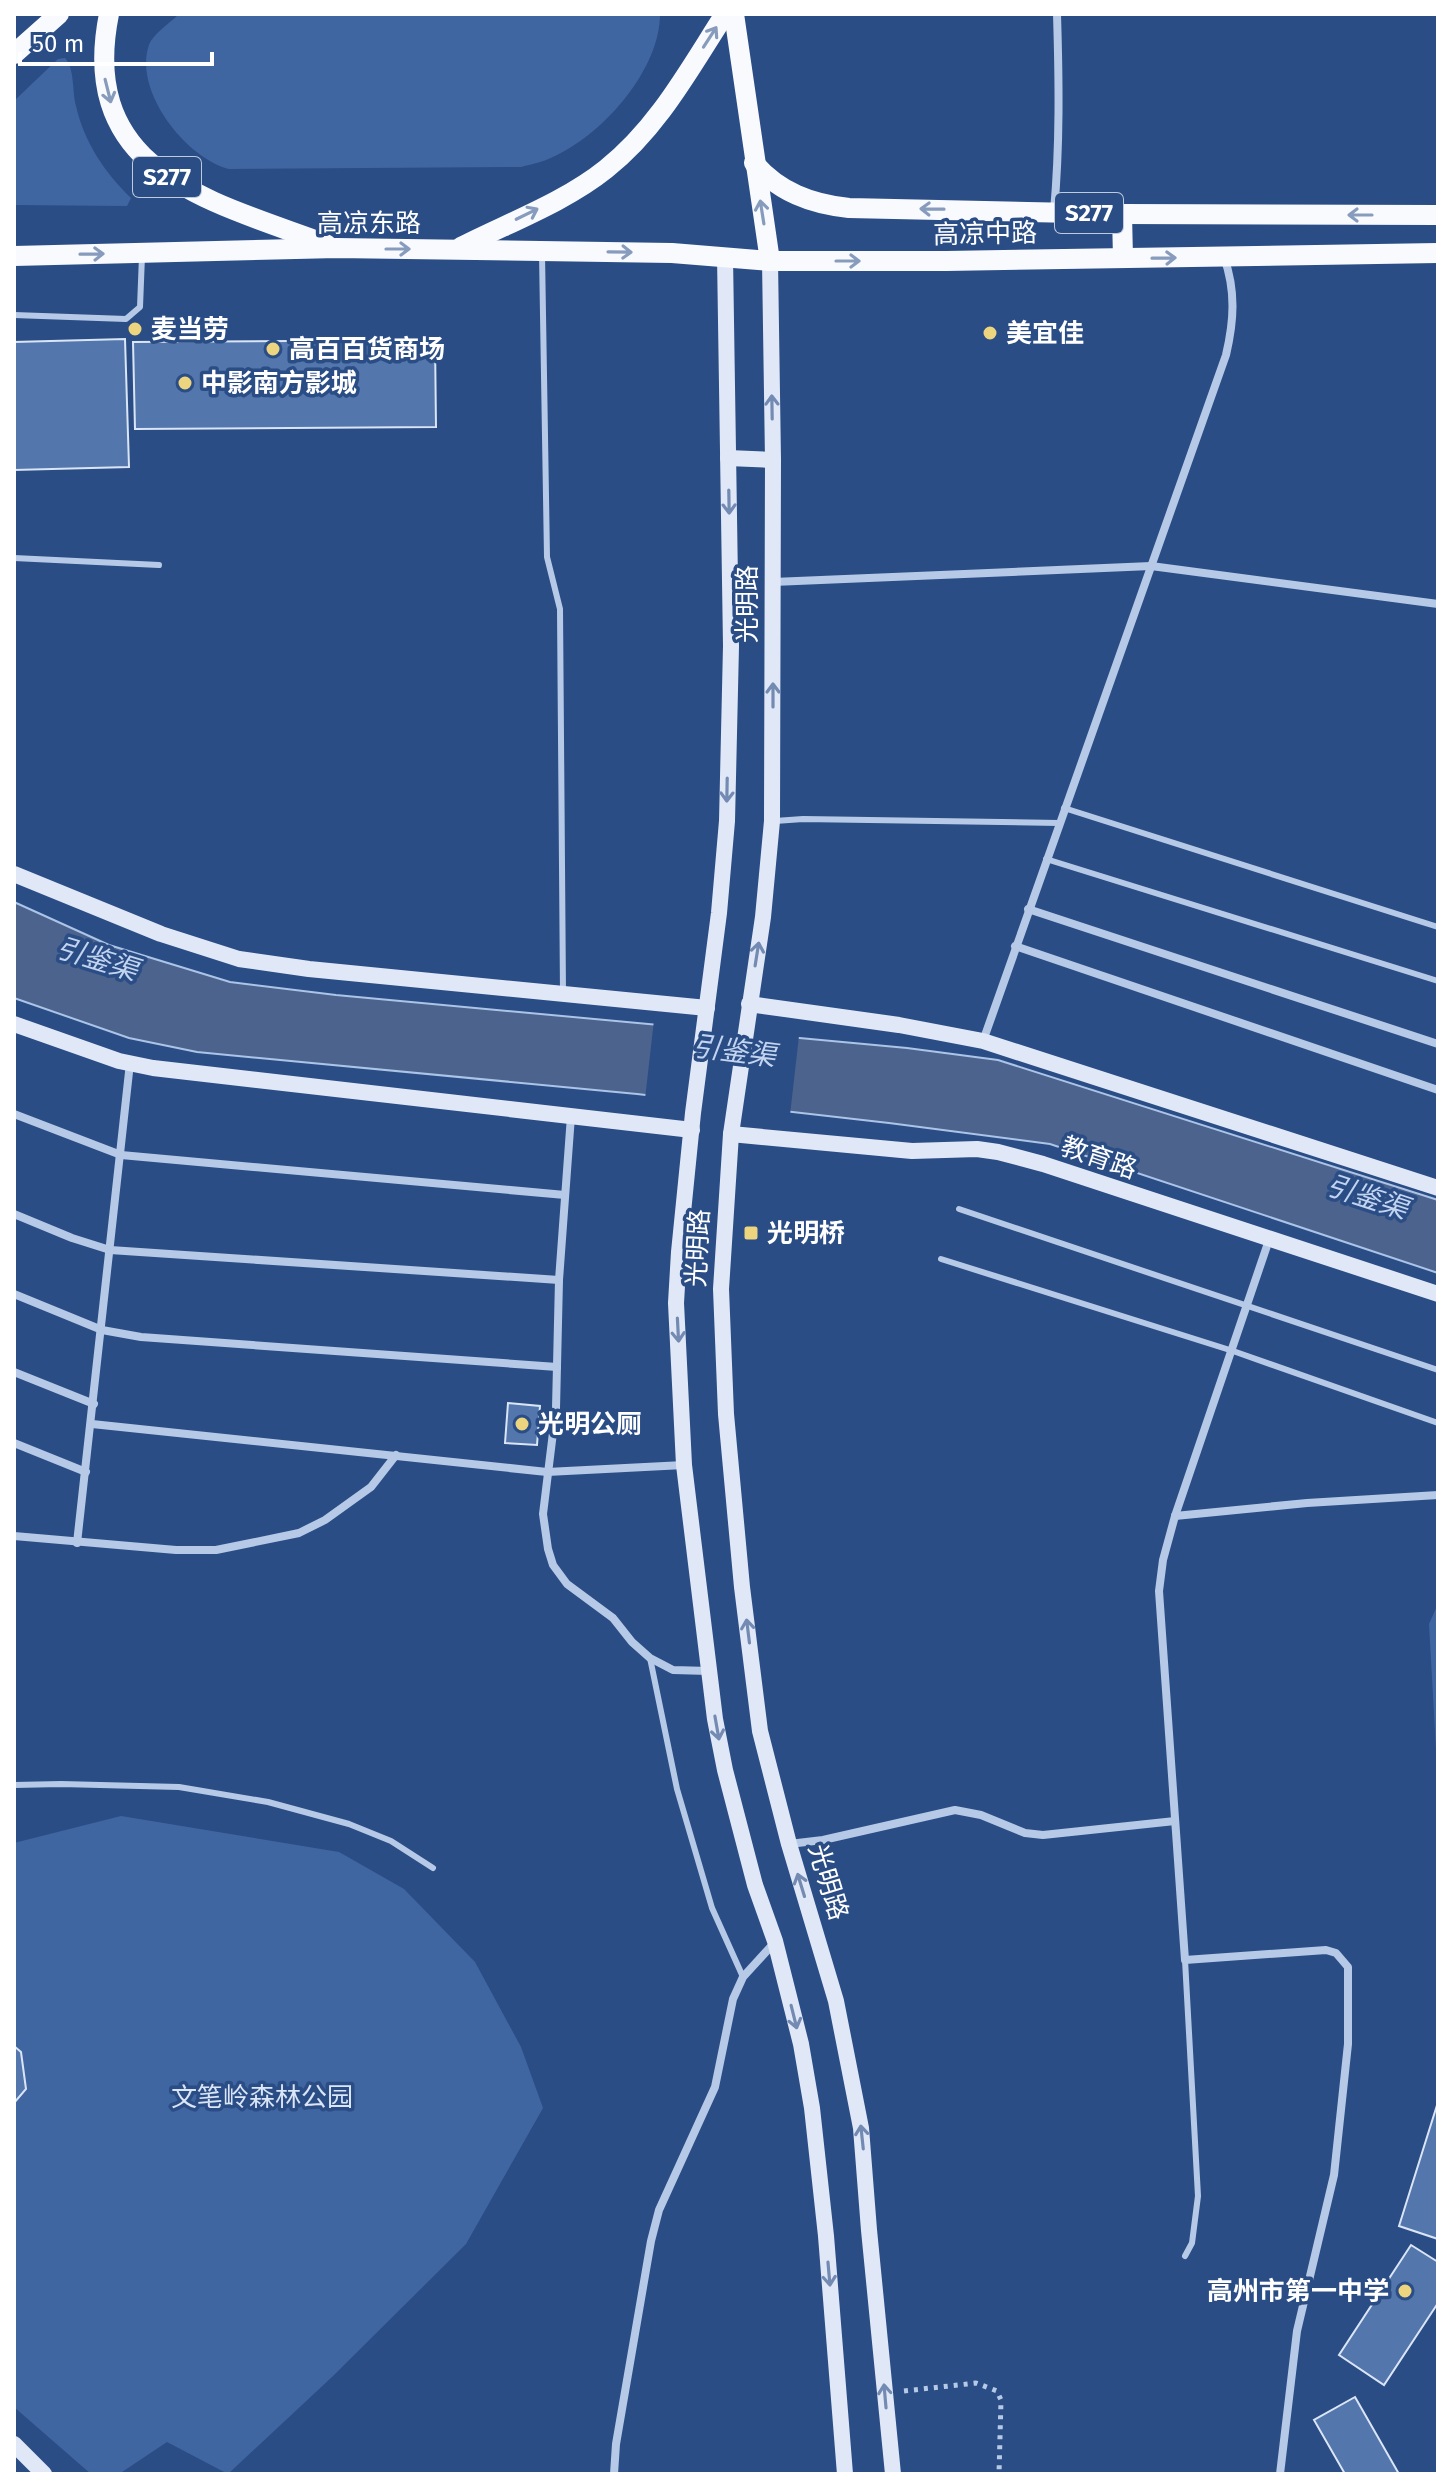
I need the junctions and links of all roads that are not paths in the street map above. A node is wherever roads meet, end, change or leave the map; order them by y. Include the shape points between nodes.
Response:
1 (59, 14) edge
2 (109, 14) edge
3 (725, 14) edge
4 (734, 14) edge
5 (1057, 14) edge
6 (14, 54) edge
7 (754, 163) junction
8 (1054, 212) junction
9 (1122, 214) junction
10 (1438, 215) edge
11 (337, 248) junction
12 (458, 249) junction
13 (542, 251) junction
14 (142, 253) junction
15 (1438, 253) edge
16 (14, 256) edge
17 (725, 256) junction
18 (1224, 257) junction
19 (1123, 258) junction
20 (770, 261) junction
21 (14, 315) edge
22 (728, 458) junction
23 (773, 460) junction
24 (14, 558) edge
25 (159, 565) dead end
26 (1151, 566) junction
27 (773, 582) junction
28 (1438, 604) edge
29 (1064, 808) junction
30 (772, 821) junction
31 (1059, 823) junction
32 (1046, 859) junction
33 (14, 874) edge
34 (1028, 909) junction
35 (1438, 927) edge
36 (1015, 946) junction
37 (1438, 981) edge
38 (563, 993) junction
39 (749, 1004) junction
40 (707, 1008) junction
41 (14, 1024) edge
42 (983, 1041) junction
43 (1438, 1044) edge
44 (130, 1063) junction
45 (1438, 1090) edge
46 (14, 1114) edge
47 (571, 1116) junction
48 (692, 1121) junction
49 (732, 1126) junction
50 (121, 1155) junction
51 (1438, 1188) edge
52 (565, 1195) junction
53 (959, 1209) dead end
54 (14, 1214) edge
55 (1269, 1240) junction
56 (110, 1250) junction
57 (941, 1259) dead end
58 (559, 1280) junction
59 (14, 1294) edge
60 (1438, 1294) edge
61 (1247, 1305) junction
62 (102, 1330) junction
63 (1233, 1351) junction
64 (557, 1367) junction
65 (1438, 1370) edge
66 (14, 1372) edge
67 (94, 1404) junction
68 (1438, 1423) edge
69 (92, 1424) junction
70 (14, 1443) edge
71 (396, 1455) junction
72 (684, 1465) junction
73 (86, 1472) junction
74 (547, 1472) junction
75 (1438, 1495) edge
76 (1175, 1516) junction
77 (14, 1536) edge
78 (77, 1543) junction
79 (650, 1658) junction
80 (710, 1671) junction
81 (14, 1785) edge
82 (1175, 1821) junction
83 (789, 1844) junction
84 (433, 1868) dead end
85 (775, 1941) junction
86 (1185, 1960) junction
87 (743, 1977) junction
88 (1185, 2256) dead end
89 (14, 2444) edge
90 (44, 2474) edge
91 (614, 2474) edge
92 (845, 2474) edge
93 (893, 2474) edge
94 (1280, 2474) edge

1 - 6 main road
2 -> 11 main road, S277 via 105,79 110,101 134,147 161,173 214,203
12 -> 3 main road, S277 via 558,200 623,155 666,104
4 - 7 main road, 光明路
5 - 8 street via 1060,95
8 -> 7 main road, 高凉中路 / S277 via 828,206 774,183
20 -> 7 main road, 光明路
8 - 9 main road, 高凉中路 / S277
10 -> 9 main road, 高凉中路 / S277
9 - 19 main road
11 -> 12 main road, 高凉东路 / S277
11 - 14 main road, 高凉东路 / S277
12 - 13 main road, 高凉东路 / S277
13 -> 17 main road, 高凉东路 / S277
13 - 38 lane via 547,557 560,609
16 -> 14 main road, 高凉东路 / S277
14 - 21 lane via 140,307 126,319
15 - 18 main road, 高凉中路 / S277
17 - 20 main road, 高凉中路 / S277
17 - 22 main road, 光明路
19 -> 18 main road, 高凉中路 / S277
18 - 26 street via 1233,293 1232,328
20 -> 19 main road, 高凉中路 / S277
23 -> 20 main road, 光明路
22 - 23 main road
22 -> 40 main road, 光明路 via 727,821
23 - 27 main road, 光明路
24 - 25 lane
26 - 27 street
26 - 28 street
26 - 29 street
30 -> 27 main road, 光明路
29 - 31 street
29 - 35 lane
30 - 31 lane
39 -> 30 main road, 光明路
31 - 32 street
32 - 34 street
32 - 37 lane
33 - 38 main road via 161,934 239,959
34 - 36 street
34 - 43 street
36 - 42 street
36 - 45 street
38 - 40 main road
39 - 42 main road
39 - 49 main road, 光明路
40 - 48 main road, 光明路
41 - 44 main road
42 - 51 main road
44 - 47 main road
44 - 50 street
46 - 50 street
47 - 48 main road
47 - 52 street
48 -> 72 main road, 光明路 via 676,1303
49 - 55 main road, 教育路 via 912,1151 998,1152
83 -> 49 main road, 光明路 via 760,1731 726,1414 721,1289
50 - 52 street
50 - 56 street
52 - 58 street
53 - 61 lane
54 - 56 street
55 - 60 main road, 教育路
55 - 61 street
56 - 58 street
56 - 62 street
57 - 63 lane
58 - 64 street
59 - 62 street
61 - 63 street
61 - 65 lane
62 - 64 street
62 - 67 street
63 - 68 lane
63 - 76 street
64 - 74 street
66 - 67 street
67 - 69 street
69 - 71 street
69 - 73 street
70 - 73 street
71 - 74 street
71 - 78 street via 359,1496 299,1533 216,1550
72 - 74 street
72 - 80 main road, 光明路
73 - 78 street
74 - 79 street via 543,1514 553,1565 567,1584 613,1618
75 - 76 street
76 - 82 street via 1159,1591
77 - 78 street
79 - 80 street via 673,1670
79 - 87 lane via 694,1849 712,1908
80 -> 85 main road, 光明路 via 735,1812
81 - 84 lane via 179,1787 268,1802 349,1824 391,1841
82 - 83 street via 1043,1835 955,1810
82 - 86 street
93 -> 83 main road, 光明路 via 861,2128 836,2001
85 - 87 street
85 -> 92 main road, 光明路 via 812,2108
86 - 88 lane via 1198,2196 1192,2243
86 - 94 street via 1326,1950 1348,1967 1348,2044 1334,2175 1297,2331
87 - 91 street via 733,1999 715,2087 659,2210
89 - 90 main road

